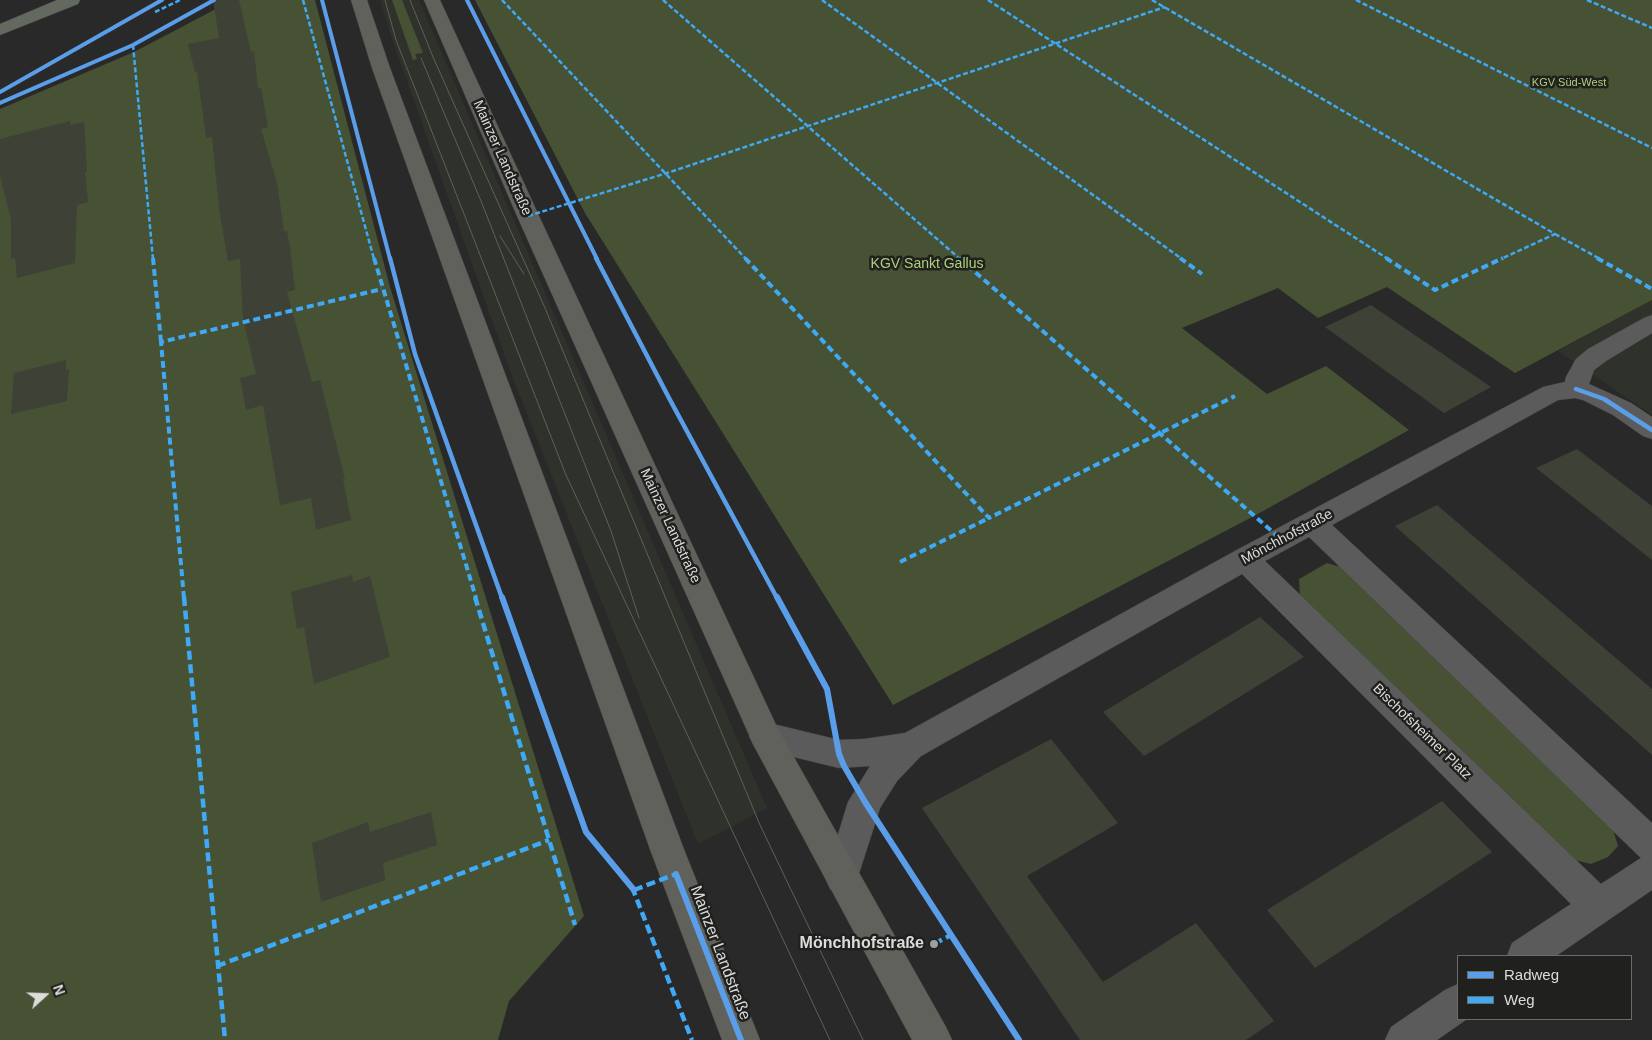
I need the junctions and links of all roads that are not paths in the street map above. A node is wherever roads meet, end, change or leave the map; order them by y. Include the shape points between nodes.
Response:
1 (72, 0) edge
2 (359, 0) edge
3 (432, 0) edge
4 (0, 30) edge
5 (1652, 323) edge
6 (1576, 389) junction
7 (1652, 430) edge
8 (1313, 524) junction
9 (1245, 559) junction
10 (765, 736) junction
11 (910, 746) junction
12 (1652, 846) edge
13 (1652, 870) edge
14 (842, 877) junction
15 (1598, 906) junction
16 (1526, 955) edge
17 (1457, 1004) edge
18 (741, 1040) edge
19 (933, 1040) edge
20 (1404, 1040) edge

1 - 4 highway
2 - 18 main road, Mainzer Landstraße via 380,68 671,859
3 - 10 main road, Mainzer Landstraße
5 - 6 street via 1585,365
6 - 7 street via 1604,399
6 - 8 street, Mönchhofstraße via 1552,393
8 - 9 street, Mönchhofstraße
8 - 12 street
9 - 11 street, Mönchhofstraße
9 - 15 street, Bischofsheimer Platz
10 - 11 street, Mönchhofstraße via 839,754
10 - 14 main road, Mainzer Landstraße
11 - 14 street, Mönchhofstraße via 885,771 865,802
13 - 15 street
14 - 19 main road, Mainzer Landstraße
15 - 16 street
17 - 20 street

